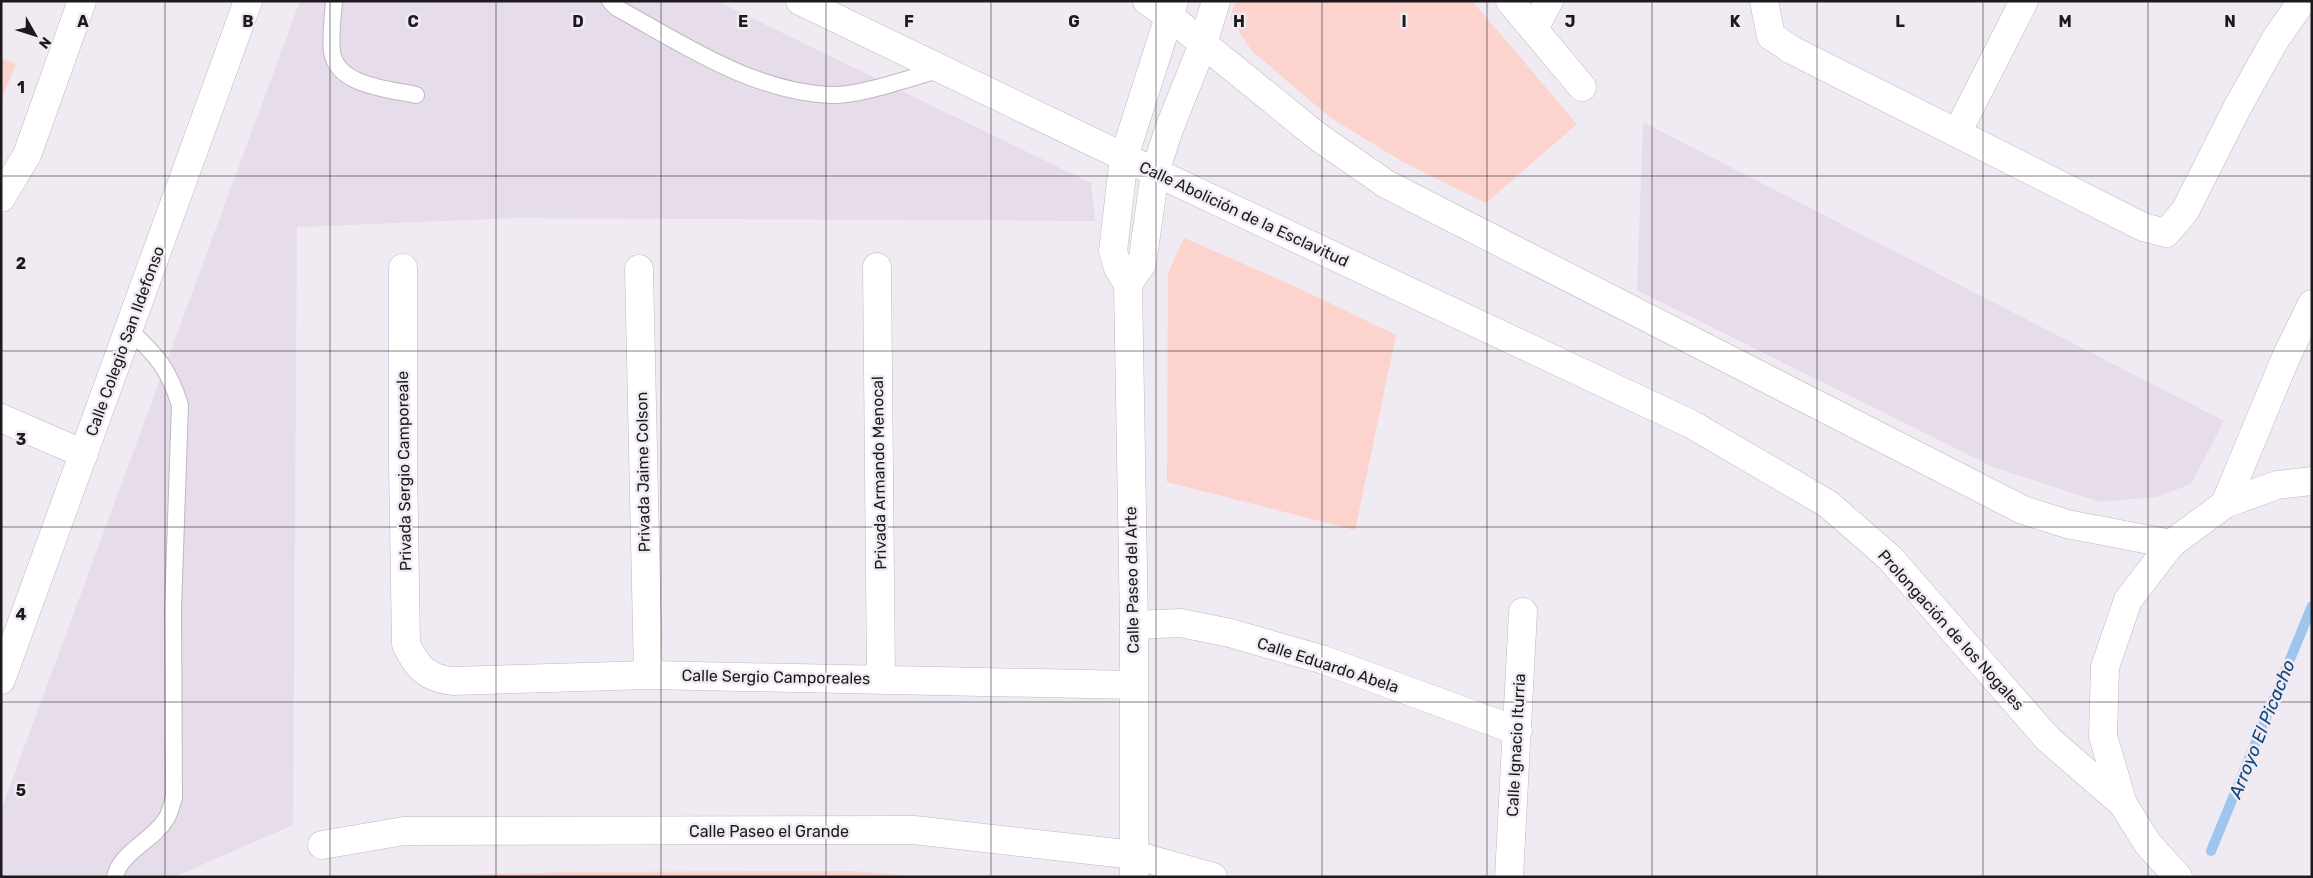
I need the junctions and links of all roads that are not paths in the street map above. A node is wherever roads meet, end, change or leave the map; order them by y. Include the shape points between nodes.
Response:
1 (82, 1) edge
2 (248, 1) edge
3 (334, 1) edge
4 (610, 1) edge
5 (800, 1) edge
6 (1216, 1) edge
7 (1510, 1) edge
8 (1549, 1) edge
9 (1764, 1) edge
10 (2024, 1) edge
11 (2302, 1) edge
12 (1164, 6) edge
13 (1534, 29) junction
14 (1203, 44) junction
15 (942, 69) junction
16 (1582, 87) dead end
17 (416, 95) dead end
18 (1957, 133) junction
19 (1124, 157) junction
20 (1155, 172) junction
21 (1, 198) edge
22 (876, 267) dead end
23 (403, 268) dead end
24 (639, 269) dead end
25 (1128, 284) junction
26 (2312, 304) edge
27 (130, 331) junction
28 (1, 418) edge
29 (1690, 424) joint
30 (84, 454) junction
31 (2312, 481) edge
32 (2225, 504) junction
33 (2171, 544) junction
34 (1523, 612) dead end
35 (1134, 625) junction
36 (422, 670) joint
37 (648, 674) junction
38 (882, 678) junction
39 (1, 680) edge
40 (1133, 685) junction
41 (1518, 731) junction
42 (2123, 804) junction
43 (322, 844) dead end
44 (1134, 866) edge
45 (116, 877) edge
46 (1213, 877) edge
47 (1509, 877) edge
48 (2178, 877) edge

1 - 21 street via 27,155
2 - 27 street, Calle Colegio San Ildefonso
3 - 17 lane via 332,53 339,70 356,81
4 - 15 lane via 617,8 702,54 760,82 784,89 832,95
5 - 15 street, Calle Abolición de la Esclavitud
6 - 14 street
7 - 13 street
8 - 13 street
9 - 18 street via 1771,36
10 - 18 street
11 - 18 street via 2275,40 2237,108 2185,211 2166,233 2143,226
12 - 14 street
12 - 19 street, Calle Paseo del Arte
13 - 16 street
14 - 20 street
14 - 33 street via 1317,136 1386,184 2023,510 2067,524
15 - 19 street, Calle Abolición de la Esclavitud
19 - 20 street, Calle Abolición de la Esclavitud
19 - 25 street, Calle Paseo del Arte via 1113,252
20 - 25 street via 1142,264
20 - 29 street, Calle Abolición de la Esclavitud
22 - 38 street, Privada Armando Menocal
23 - 36 street, Privada Sergio Camporeale via 406,644
24 - 37 street, Privada Jaime Colson
25 - 35 street, Calle Paseo del Arte
26 - 32 street via 2287,355
27 - 30 street, Calle Colegio San Ildefonso
27 - 45 lane via 171,378 180,404 173,608 174,797 166,819 126,858 116,871
28 - 30 street
29 - 42 street, Prolongación de los Nogales via 1828,504 1890,558 2048,739
30 - 39 street, Calle Colegio San Ildefonso
31 - 32 street, Prolongación de los Nogales via 2277,485
32 - 33 street, Prolongación de los Nogales
33 - 42 street, Prolongación de los Nogales via 2128,600 2105,667 2104,736
34 - 41 street, Calle Ignacio Iturria
35 - 40 street, Calle Paseo del Arte
35 - 41 street, Calle Eduardo Abela via 1181,623 1230,634 1324,660
36 - 37 street, Calle Sergio Camporeales via 440,680
37 - 38 street, Calle Sergio Camporeales
38 - 40 street, Calle Sergio Camporeales
40 - 44 street, Calle Paseo del Arte
41 - 47 street, Calle Ignacio Iturria
42 - 48 street, Prolongación de los Nogales via 2148,844
43 - 44 street, Calle Paseo el Grande via 404,831 914,830
44 - 46 street, Calle Paseo el Grande

